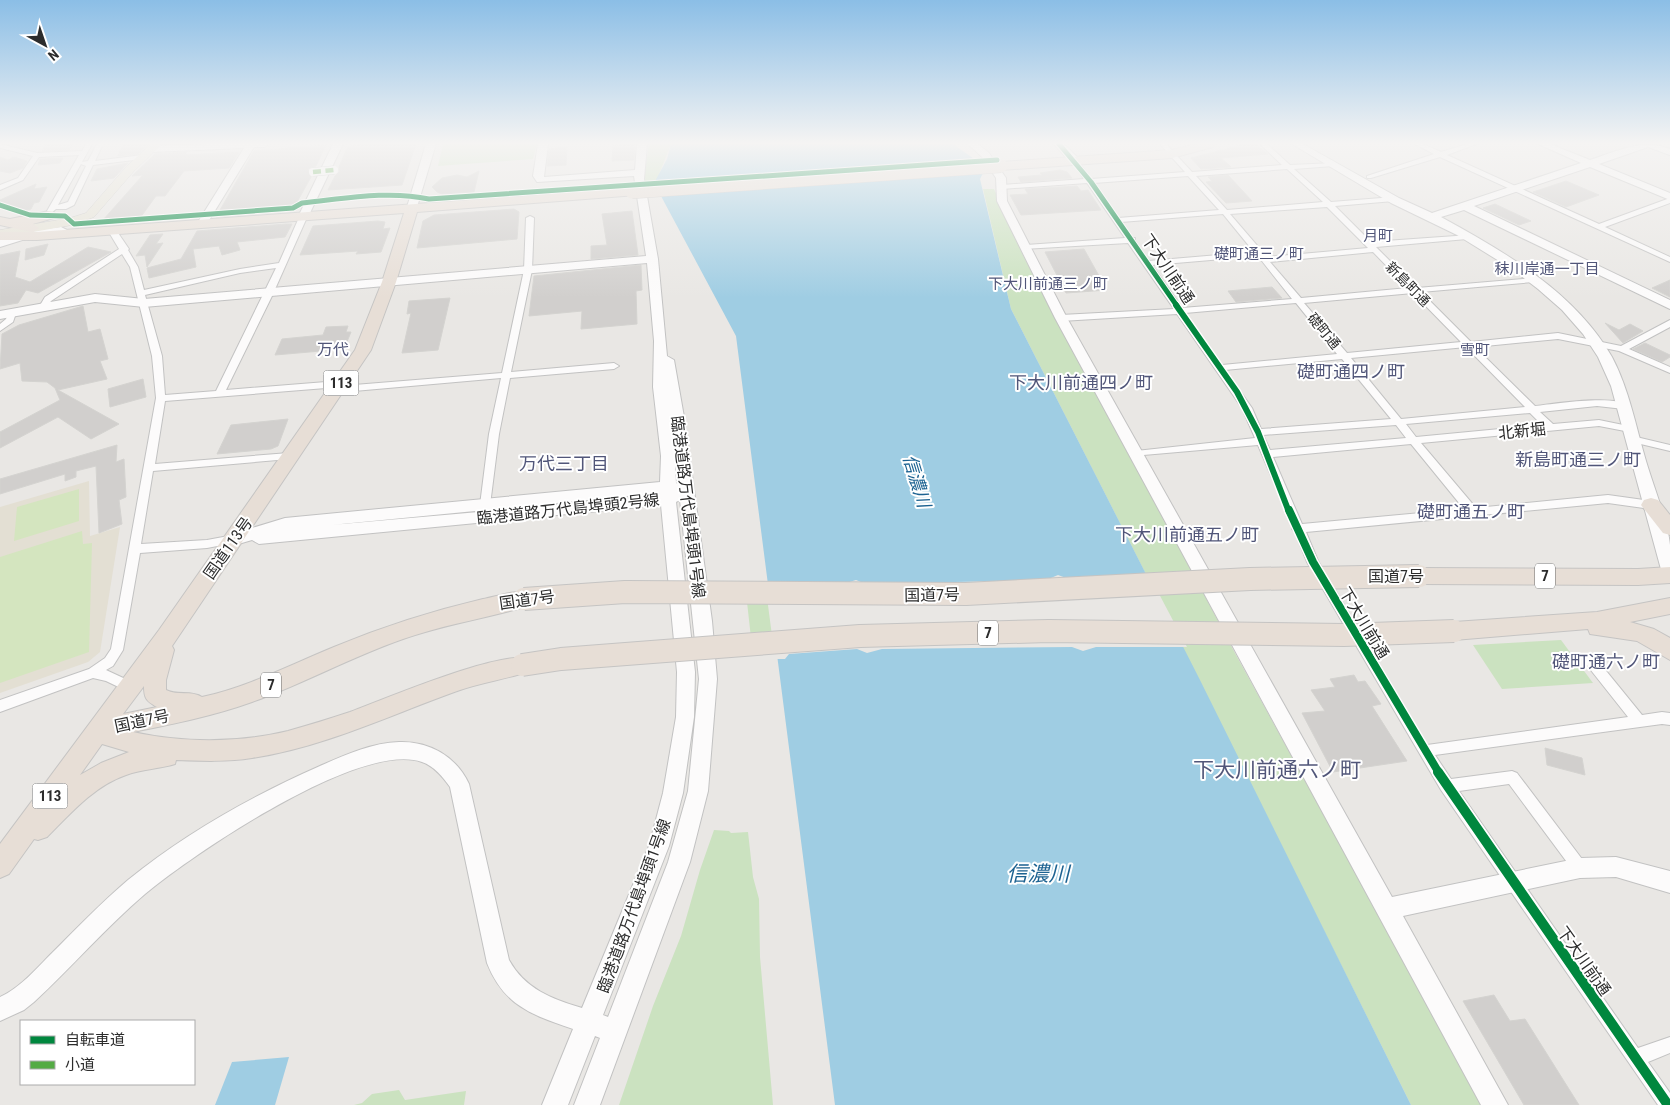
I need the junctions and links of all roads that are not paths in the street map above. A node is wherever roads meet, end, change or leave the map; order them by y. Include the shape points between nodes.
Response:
1 (61, 196) edge
2 (75, 196) edge
3 (107, 196) edge
4 (219, 196) edge
5 (313, 196) edge
6 (416, 196) edge
7 (583, 196) edge
8 (640, 196) edge
9 (1002, 196) edge
10 (1101, 196) edge
11 (1210, 196) edge
12 (1319, 196) edge
13 (1388, 196) edge
14 (1402, 196) edge
15 (1494, 196) edge
16 (1531, 196) edge
17 (1394, 199) junction
18 (1670, 199) edge
19 (1330, 206) junction
20 (1464, 206) junction
21 (412, 208) junction
22 (52, 211) junction
23 (1225, 212) junction
24 (304, 215) junction
25 (1432, 217) junction
26 (530, 218) dead end
27 (1119, 220) junction
28 (203, 222) junction
29 (63, 226) junction
30 (1599, 227) junction
31 (1, 228) edge
32 (111, 229) junction
33 (84, 231) junction
34 (35, 232) junction
35 (19, 237) junction
36 (1467, 237) junction
37 (1132, 240) junction
38 (0, 244) edge
39 (1026, 247) junction
40 (1371, 247) junction
41 (124, 249) junction
42 (1261, 257) junction
43 (652, 260) junction
44 (1670, 260) edge
45 (1148, 263) junction
46 (280, 265) junction
47 (528, 270) junction
48 (1533, 280) junction
49 (389, 282) junction
50 (1414, 290) junction
51 (269, 292) junction
52 (142, 298) junction
53 (1299, 301) junction
54 (1670, 305) edge
55 (43, 307) junction
56 (1180, 311) junction
57 (6, 314) edge
58 (1061, 318) junction
59 (1670, 323) edge
60 (0, 328) edge
61 (1597, 343) junction
62 (1469, 344) junction
63 (1622, 349) junction
64 (1344, 356) junction
65 (614, 366) dead end
66 (1220, 368) junction
67 (1670, 370) edge
68 (505, 375) junction
69 (339, 387) junction
70 (220, 393) junction
71 (161, 398) junction
72 (1624, 406) junction
73 (1533, 408) junction
74 (1399, 422) junction
75 (1551, 428) junction
76 (1631, 434) junction
77 (1260, 437) junction
78 (1414, 441) junction
79 (1670, 448) edge
80 (1136, 454) junction
81 (1267, 454) junction
82 (289, 456) junction
83 (149, 468) junction
84 (674, 492) junction
85 (485, 505) junction
86 (1651, 505) junction
87 (1472, 511) junction
88 (1297, 528) junction
89 (1670, 528) edge
90 (235, 539) junction
91 (136, 549) junction
92 (1670, 574) edge
93 (1670, 606) edge
94 (1512, 628) junction
95 (167, 636) junction
96 (1670, 652) edge
97 (1590, 660) dead end
98 (93, 673) junction
99 (129, 687) junction
100 (244, 695) junction
101 (0, 706) edge
102 (1670, 719) edge
103 (1640, 721) junction
104 (97, 731) junction
105 (228, 751) junction
106 (1424, 751) junction
107 (1446, 786) junction
108 (1, 863) edge
109 (1580, 868) junction
110 (1670, 882) edge
111 (1512, 883) junction
112 (1386, 909) junction
113 (0, 1009) edge
114 (590, 1021) junction
115 (616, 1032) junction
116 (1670, 1045) edge
117 (1635, 1058) junction
118 (556, 1105) edge
119 (587, 1105) edge
120 (1495, 1105) edge
121 (1668, 1105) edge

1 - 22 street
2 - 22 street via 71,203
3 - 29 main road via 93,213
4 - 28 street
5 - 24 street
6 - 21 street
7 - 21 highway, bridge
8 - 43 street, 臨港道路万代島埠頭1号線 via 646,215
9 - 39 street
10 - 27 street, 下大川前通
11 - 23 street, 礎町通
12 - 19 street, 新島町通
13 - 17 street
14 - 25 street
15 - 20 street
16 - 30 street
17 - 19 street
17 - 25 street
18 - 30 street
19 - 23 street
19 - 40 street, 新島町通
20 - 25 street
20 - 54 street
21 - 24 highway
21 - 49 highway, 国道113号 / 113
22 - 29 main road via 56,221
22 - 31 highway
23 - 27 street
23 - 42 street, 礎町通
24 - 28 highway
24 - 46 street
25 - 36 street
26 - 47 street
27 - 37 street, 下大川前通
28 - 32 highway
29 - 33 highway
29 - 34 highway
29 - 35 street
30 - 44 street
31 - 34 highway
31 - 35 highway
32 - 33 highway
32 - 41 street
33 - 34 highway
34 - 35 highway
34 - 38 street
35 - 38 street
36 - 40 street
36 - 48 street
37 - 39 street
37 - 45 street, 下大川前通
39 - 58 street
40 - 42 street
40 - 50 street, 新島町通
41 - 52 street via 134,267
41 - 55 street via 48,299
42 - 45 street
42 - 53 street, 礎町通
43 - 47 street
43 - 84 street, 臨港道路万代島埠頭1号線 via 660,341 660,387
45 - 56 street, 下大川前通
46 - 51 street
46 - 52 street via 240,270
47 - 49 street
47 - 68 street
48 - 50 street
48 - 61 street via 1575,316
49 - 51 street
49 - 69 highway, 国道113号 / 113 via 363,350
50 - 53 street
50 - 62 street, 新島町通
51 - 52 street
51 - 70 street
52 - 55 street via 95,298
52 - 71 street via 157,356
53 - 56 street
53 - 64 street, 礎町通
55 - 57 street
56 - 58 street
56 - 66 street, 下大川前通
57 - 60 street via 10,320
58 - 80 street
59 - 63 street
61 - 62 street via 1558,336
61 - 63 street
61 - 72 street via 1613,372
62 - 64 street
62 - 73 street, 新島町通
63 - 67 street
64 - 66 street
64 - 74 street, 礎町通
65 - 68 street
66 - 77 street, 下大川前通 via 1247,408
68 - 69 street
68 - 85 street
69 - 70 street via 326,385
69 - 82 highway, 国道113号 / 113
70 - 71 street
71 - 83 street
72 - 73 street via 1597,402
72 - 76 street
73 - 74 street
73 - 75 street, 新島町通
74 - 77 street
74 - 78 street, 礎町通
75 - 76 street, 北新堀 via 1599,423
75 - 78 street, 北新堀
76 - 79 street, 北新堀
76 - 86 street
77 - 80 street
77 - 81 street, 下大川前通
78 - 81 street, 北新堀
78 - 87 street, 礎町通
80 - 112 street
81 - 88 street, 下大川前通
82 - 83 street
82 - 90 highway, 国道113号 / 113
83 - 91 street
84 - 85 street, 臨港道路万代島埠頭2号線
84 - 90 street, 臨港道路万代島埠頭2号線 via 277,538
84 - 114 street, 臨港道路万代島埠頭1号線 via 686,672 683,737 659,846
84 - 115 street, 臨港道路万代島埠頭1号線 via 703,621 708,679 698,791 679,862
85 - 90 street, 臨港道路万代島埠頭2号線 via 285,524
86 - 87 street via 1608,499
86 - 89 highway
86 - 92 street
87 - 88 street
88 - 106 street, 下大川前通 via 1313,562
90 - 91 street
90 - 95 highway, 国道113号 / 113
91 - 98 street via 116,654 105,667
92 - 100 highway, 国道7号 / 7, bridge via 1638,577 1419,576 1244,580 1057,592 858,597 601,592 524,599 438,618 392,633
93 - 94 highway, 国道7号 / 7 via 1598,620
94 - 96 highway via 1622,629 1642,633
94 - 105 highway, 国道7号 / 7, bridge via 1334,635 1049,631 860,636 561,659 462,680 312,736 262,748
95 - 99 highway, 国道113号 / 113
95 - 100 highway via 155,680 155,695 160,700 192,703 221,694
97 - 103 street
98 - 99 street via 108,676
98 - 101 street
99 - 104 highway, 国道113号 / 113
100 - 104 highway, 国道7号 / 7
102 - 103 street
103 - 106 street
104 - 105 highway, 国道7号 / 7 via 149,746
104 - 108 highway, 国道113号 / 113
105 - 108 highway via 136,759 110,768 81,788
106 - 107 street, 下大川前通
107 - 109 street via 1512,776
107 - 111 street, 下大川前通
109 - 110 street via 1616,868
109 - 111 street
111 - 112 street
111 - 117 street, 下大川前通
112 - 120 street
113 - 114 street via 26,994 119,902 199,840 262,803 336,768 369,756 412,751 444,764 459,784 498,963 505,977 517,991 533,1001
114 - 115 street
114 - 118 street, 臨港道路万代島埠頭1号線
115 - 119 street, 臨港道路万代島埠頭1号線
116 - 117 street
117 - 121 street, 下大川前通

